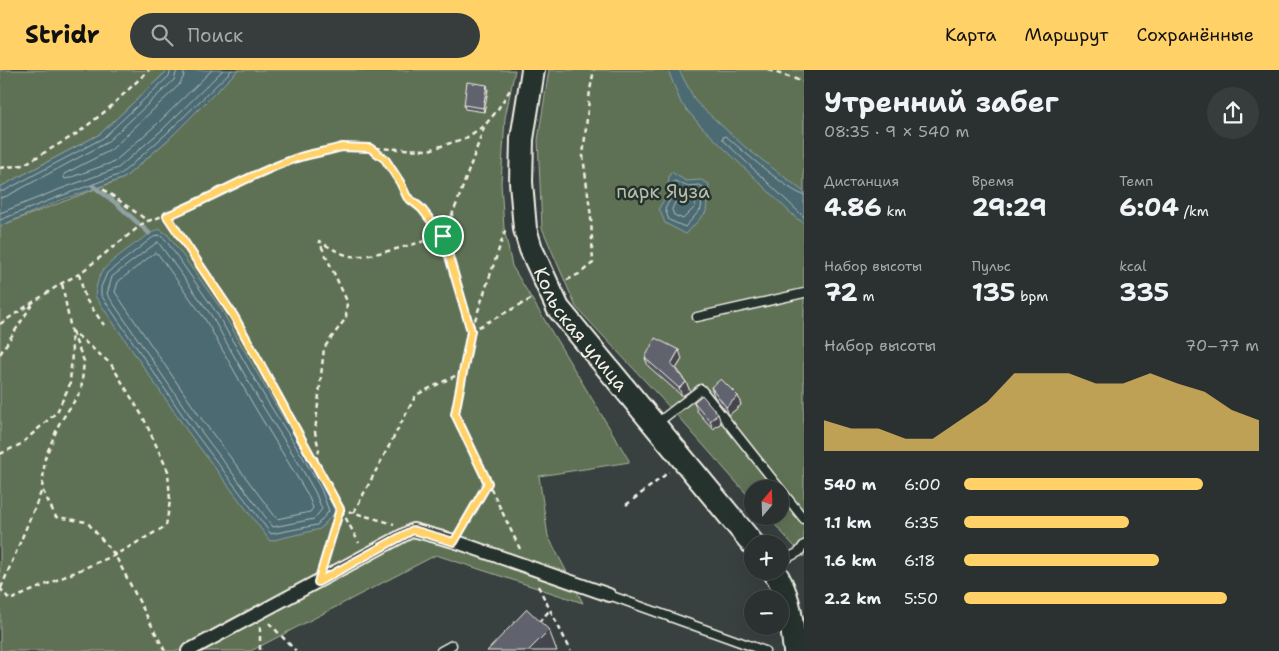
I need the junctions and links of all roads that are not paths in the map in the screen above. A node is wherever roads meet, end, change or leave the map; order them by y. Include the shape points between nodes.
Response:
1 (533, 70) edge
2 (804, 293) edge
3 (696, 317) dead end
4 (655, 425) junction
5 (804, 519) edge
6 (746, 535) edge
7 (804, 544) edge
8 (789, 557) edge
9 (780, 580) edge
10 (609, 595) joint
11 (452, 645) dead end
12 (188, 651) edge
13 (441, 651) edge
14 (765, 651) edge
15 (795, 651) edge

1 - 4 main road, Кольская улица via 522,139 521,182 525,229 531,249 558,308
2 - 3 lane
4 - 5 lane via 701,389
4 - 6 main road, Кольская улица
7 - 8 lane via 799,552
9 - 15 main road via 789,602
10 - 12 street via 413,530
10 - 14 lane
11 - 13 lane

